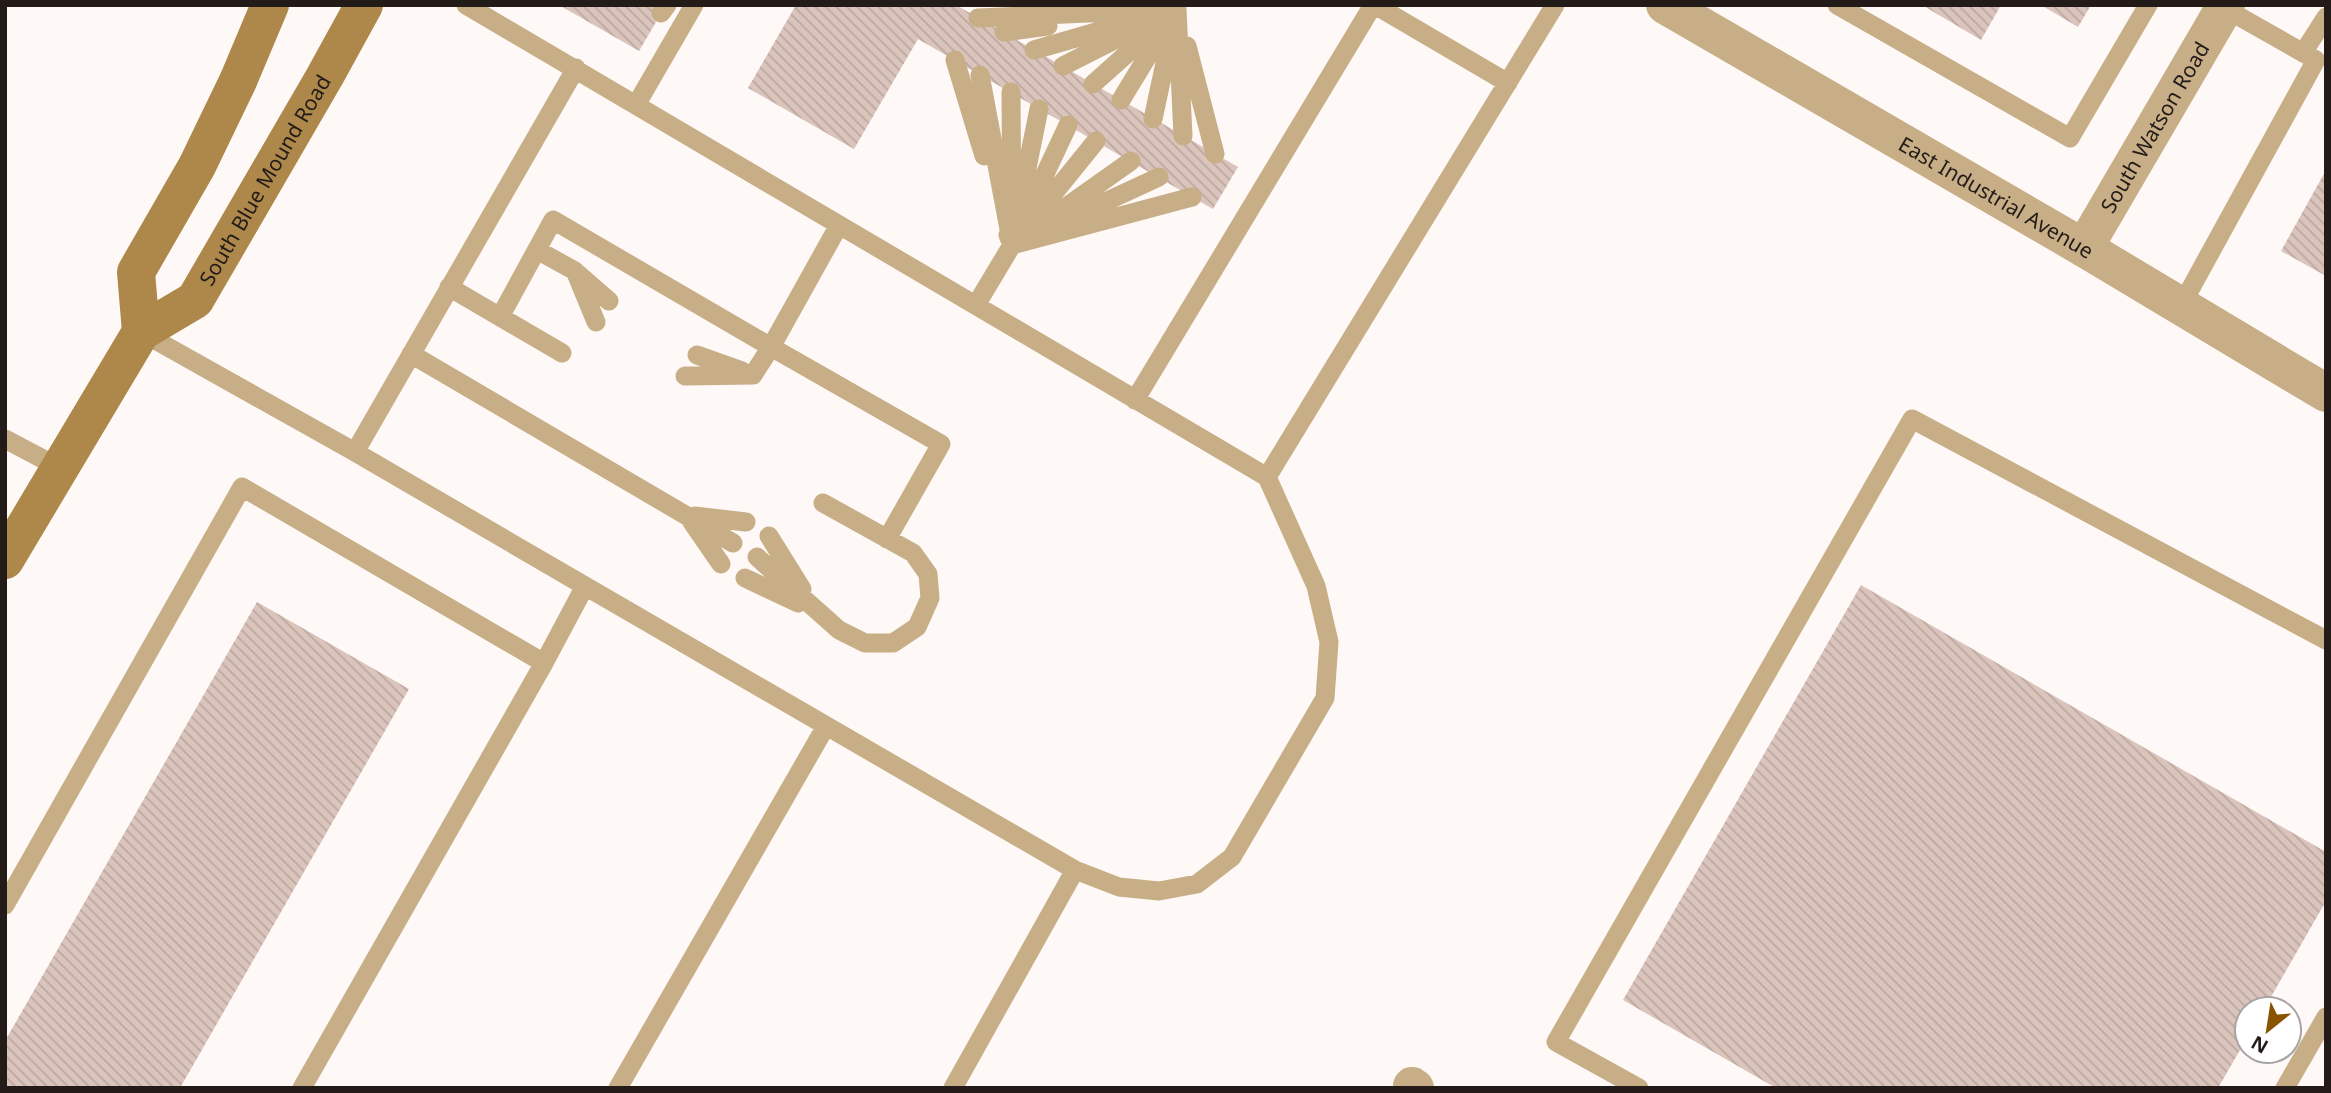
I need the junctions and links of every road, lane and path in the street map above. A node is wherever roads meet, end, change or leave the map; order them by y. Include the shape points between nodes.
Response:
1 (270, 5) edge
2 (363, 5) edge
3 (466, 5) edge
4 (694, 5) edge
5 (1374, 5) edge
6 (1555, 5) edge
7 (1665, 5) edge
8 (1837, 5) edge
9 (2148, 5) edge
10 (1178, 7) edge
11 (2225, 7) edge
12 (488, 11) edge
13 (2326, 17) edge
14 (978, 18) dead end
15 (1003, 32) dead end
16 (1034, 50) dead end
17 (2303, 53) junction
18 (955, 60) dead end
19 (1063, 66) dead end
20 (576, 68) junction
21 (980, 75) dead end
22 (1508, 83) junction
23 (1093, 84) dead end
24 (1011, 92) dead end
25 (1121, 100) dead end
26 (636, 105) junction
27 (1039, 109) dead end
28 (1153, 118) dead end
29 (1068, 125) dead end
30 (1183, 136) dead end
31 (1096, 141) dead end
32 (1215, 154) dead end
33 (1130, 161) dead end
34 (1159, 177) dead end
35 (1192, 197) dead end
36 (839, 225) junction
37 (1012, 246) junction
38 (2084, 248) junction
39 (537, 250) junction
40 (575, 271) junction
41 (449, 287) junction
42 (609, 301) dead end
43 (976, 305) junction
44 (2181, 306) junction
45 (500, 317) junction
46 (596, 322) dead end
47 (141, 332) junction
48 (771, 346) junction
49 (562, 353) dead end
50 (411, 354) junction
51 (697, 355) dead end
52 (753, 375) junction
53 (685, 376) dead end
54 (2326, 393) edge
55 (1135, 400) junction
56 (5, 439) edge
57 (355, 452) junction
58 (60, 468) junction
59 (1267, 477) junction
60 (823, 503) dead end
61 (687, 516) junction
62 (746, 522) dead end
63 (769, 536) dead end
64 (887, 539) junction
65 (733, 543) dead end
66 (757, 557) dead end
67 (5, 560) edge
68 (721, 564) dead end
69 (745, 578) dead end
70 (585, 586) junction
71 (815, 611) junction
72 (2326, 640) edge
73 (544, 663) junction
74 (826, 726) junction
75 (1075, 870) junction
76 (5, 905) edge
77 (2326, 1017) edge
78 (302, 1088) edge
79 (618, 1088) edge
80 (953, 1088) edge
81 (1639, 1088) edge
82 (2286, 1088) edge

1 - 47 main road via 203,155 136,272
2 - 47 main road, South Blue Mound Road via 195,300
3 - 12 lane
4 - 26 lane
5 - 22 lane
5 - 55 lane
6 - 22 lane
7 - 38 street, East Industrial Avenue
8 - 9 lane via 2070,138
10 - 14 lane
10 - 15 lane
10 - 16 lane
10 - 19 lane
10 - 23 lane
10 - 25 lane
10 - 28 lane
10 - 30 lane
10 - 32 lane
11 - 17 lane
11 - 38 street, South Watson Road
12 - 20 lane
13 - 17 lane
17 - 44 lane via 2316,60
18 - 37 lane
20 - 26 lane
20 - 41 lane
21 - 37 lane
22 - 59 lane
24 - 37 lane
26 - 36 lane
27 - 37 lane
29 - 37 lane
31 - 37 lane
33 - 37 lane
34 - 37 lane
35 - 37 lane
36 - 43 lane
36 - 48 lane
37 - 43 lane
38 - 44 street, East Industrial Avenue
39 - 40 lane
39 - 45 lane
39 - 48 lane via 554,220
40 - 42 lane
40 - 46 lane
41 - 45 lane
41 - 50 lane
43 - 55 lane
44 - 54 street, East Industrial Avenue
45 - 49 lane
47 - 57 lane
47 - 58 main road, South Blue Mound Road
48 - 52 lane
48 - 64 lane via 941,444
50 - 57 lane
50 - 61 lane
51 - 52 lane
52 - 53 lane
55 - 59 lane
56 - 58 lane
57 - 70 lane
58 - 67 main road, South Blue Mound Road
59 - 75 lane via 1317,586 1329,642 1325,698 1232,857 1197,884 1159,891 1119,887
60 - 64 lane
61 - 62 lane
61 - 65 lane
61 - 68 lane
63 - 71 lane
64 - 71 lane via 913,553 928,574 930,598 917,627 893,643 865,643
66 - 71 lane
69 - 71 lane
70 - 73 lane
70 - 74 lane
72 - 81 lane via 1912,419 1556,1042
73 - 76 lane via 242,487
73 - 78 lane
74 - 75 lane
74 - 79 lane
75 - 80 lane
77 - 82 lane

